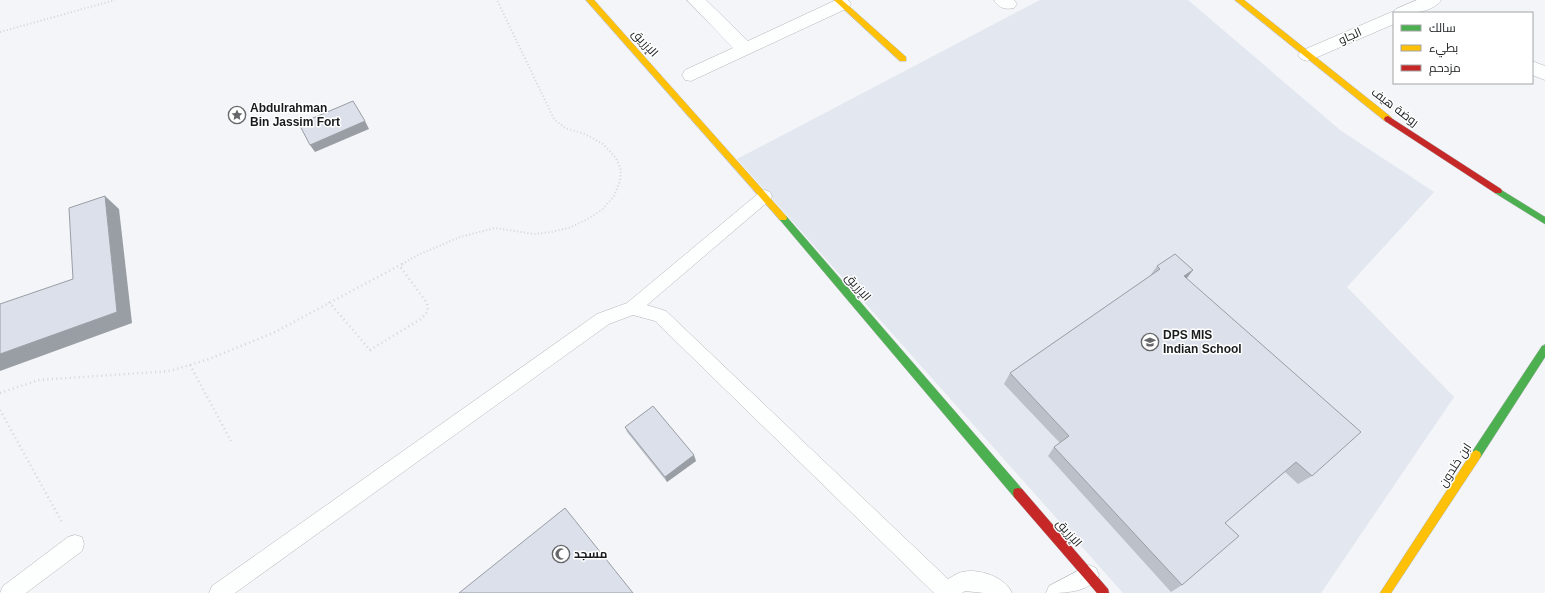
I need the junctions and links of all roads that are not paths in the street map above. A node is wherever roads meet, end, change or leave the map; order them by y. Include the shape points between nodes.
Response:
1 (590, 0) edge
2 (1239, 0) edge
3 (701, 1) edge
4 (840, 2) edge
5 (1393, 17) edge
6 (745, 50) junction
7 (1306, 55) junction
8 (903, 59) dead end
9 (1533, 68) edge
10 (1545, 74) edge
11 (691, 75) dead end
12 (765, 196) junction
13 (1545, 221) edge
14 (633, 308) junction
15 (1545, 349) edge
16 (74, 544) road end
17 (1088, 575) junction
18 (946, 592) edge
19 (10, 593) edge
20 (220, 593) edge
21 (1002, 593) edge
22 (1056, 593) edge
23 (1104, 593) edge
24 (1385, 593) edge

1 - 12 street, الإزريق
2 - 7 street, روضة هيف
3 - 6 street
4 - 6 street
4 - 8 street
5 - 7 street, الجاو
6 - 11 street
7 - 13 street, روضة هيف via 1397,126
9 - 10 street
12 - 14 lane
12 - 17 street, الإزريق
14 - 18 lane via 660,316
14 - 20 lane via 603,319
15 - 24 street, ابن خلدون
16 - 19 lane
17 - 22 lane
17 - 23 street, الإزريق
18 - 21 lane via 963,581 985,582

